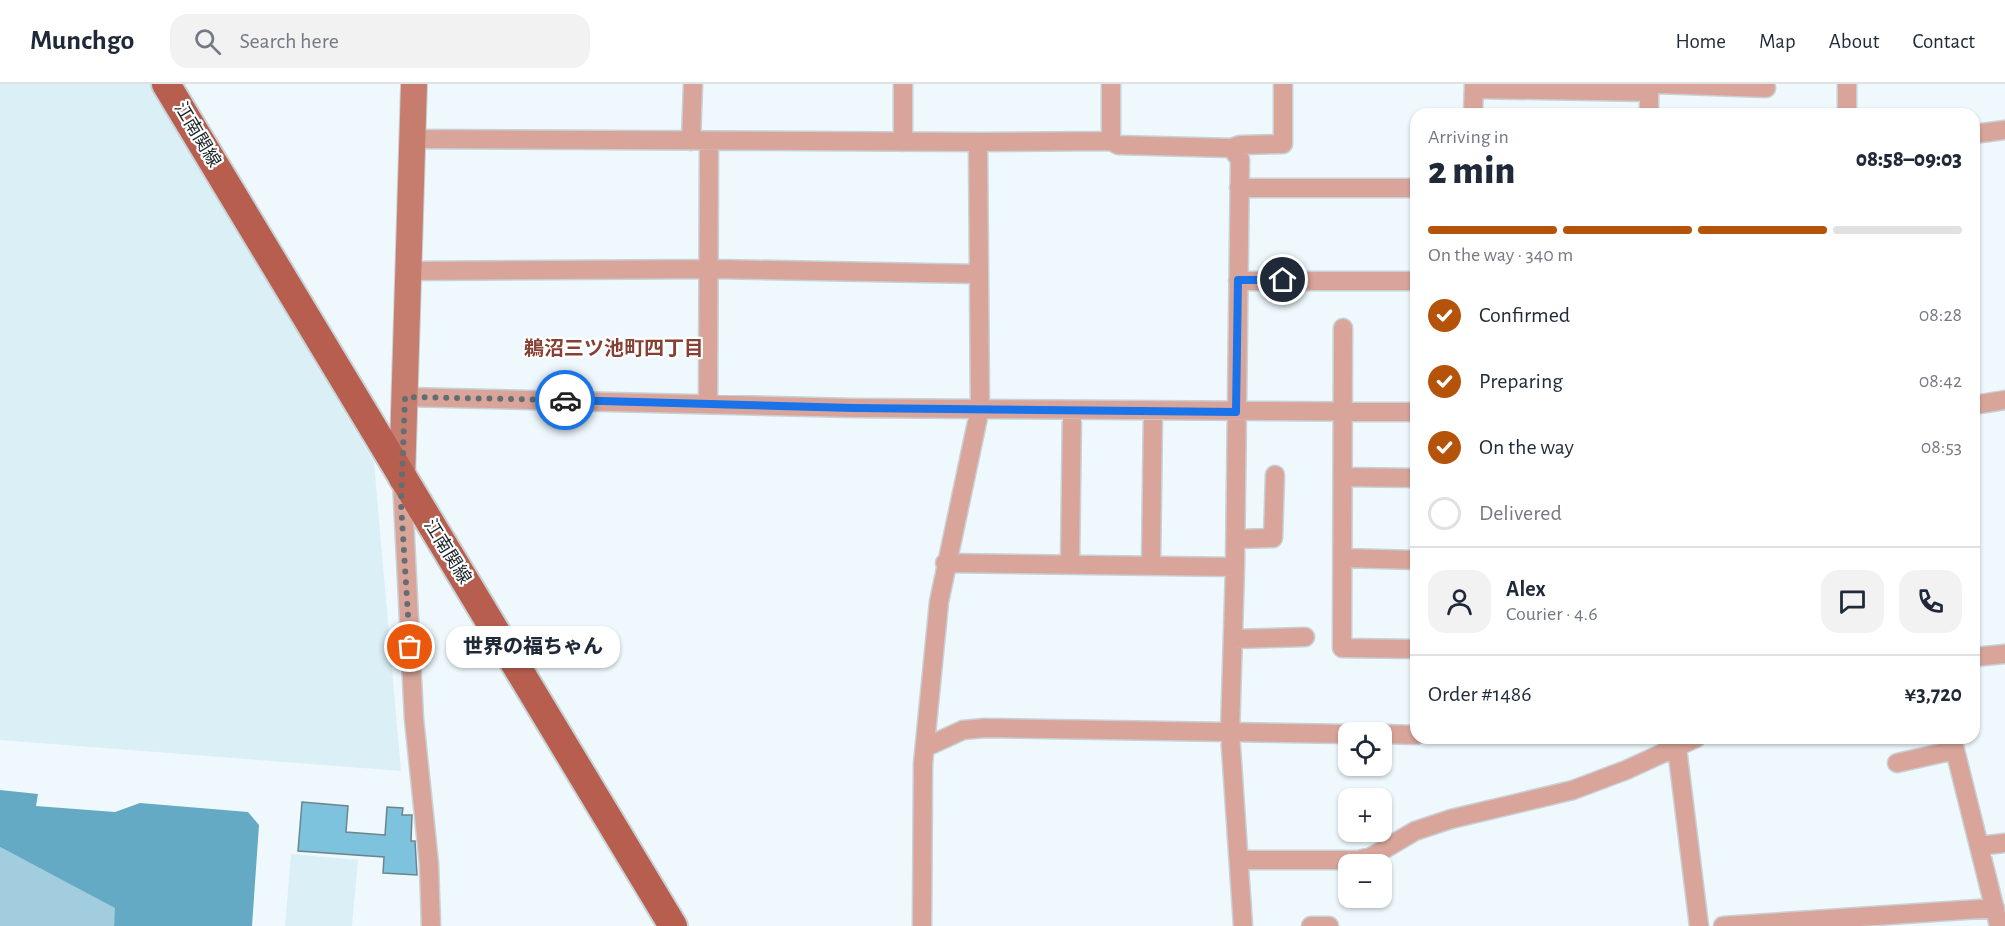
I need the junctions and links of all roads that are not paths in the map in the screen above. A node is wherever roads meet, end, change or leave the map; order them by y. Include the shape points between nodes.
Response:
1 (166, 84) edge
2 (414, 84) edge
3 (693, 84) edge
4 (903, 84) edge
5 (1111, 84) edge
6 (1283, 84) edge
7 (1847, 84) edge
8 (1474, 87) edge
9 (1652, 87) edge
10 (1766, 88) dead end
11 (1473, 108) edge
12 (1650, 108) edge
13 (1846, 108) edge
14 (2005, 130) edge
15 (1980, 133) edge
16 (412, 139) junction
17 (700, 141) junction
18 (1111, 141) junction
19 (903, 142) junction
20 (978, 142) junction
21 (1231, 148) junction
22 (1239, 188) junction
23 (1410, 188) edge
24 (709, 270) junction
25 (409, 271) junction
26 (979, 274) junction
27 (1238, 280) junction
28 (1410, 281) edge
29 (1343, 328) dead end
30 (405, 397) junction
31 (2005, 400) edge
32 (708, 404) junction
33 (1980, 404) edge
34 (980, 408) junction
35 (1072, 410) junction
36 (1153, 411) junction
37 (1236, 412) junction
38 (1343, 412) junction
39 (1410, 412) edge
40 (1275, 475) dead end
41 (1343, 477) junction
42 (1410, 478) edge
43 (402, 479) junction
44 (1236, 539) junction
45 (1343, 558) junction
46 (1410, 560) edge
47 (945, 563) junction
48 (1070, 564) junction
49 (1151, 566) junction
50 (1235, 567) junction
51 (1305, 637) dead end
52 (1233, 639) junction
53 (1410, 649) edge
54 (2005, 654) edge
55 (1980, 656) edge
56 (1230, 733) junction
57 (1338, 734) edge
58 (1392, 734) edge
59 (1410, 735) edge
60 (1669, 744) edge
61 (1671, 744) edge
62 (1954, 744) edge
63 (926, 747) junction
64 (1897, 763) dead end
65 (2005, 843) edge
66 (1979, 846) junction
67 (1240, 860) junction
68 (1995, 908) junction
69 (431, 926) edge
70 (673, 926) edge
71 (922, 926) edge
72 (1243, 926) edge
73 (1311, 926) edge
74 (1329, 926) edge
75 (1699, 926) edge
76 (1722, 926) edge
77 (2000, 926) edge

1 - 43 main road, 江南関線
2 - 16 street
3 - 17 street
4 - 19 street
5 - 18 street
6 - 21 street via 1283,144
7 - 13 street
8 - 9 street
8 - 11 street
9 - 10 street
9 - 12 street
14 - 15 street
16 - 17 street
16 - 25 street
17 - 19 street
17 - 24 street
18 - 20 street
18 - 21 street via 1118,145
19 - 20 street
20 - 26 street
21 - 22 street via 1240,159
22 - 23 street
22 - 27 street
24 - 25 street
24 - 26 street
24 - 32 street
25 - 30 street
26 - 34 street
27 - 28 street
27 - 37 street
29 - 38 street
30 - 32 street
30 - 43 street
31 - 33 street
32 - 34 street
34 - 35 street
34 - 47 street
35 - 36 street
35 - 48 street
36 - 37 street
36 - 49 street
37 - 38 street
37 - 44 street
38 - 39 street
38 - 41 street
40 - 44 street via 1274,538
41 - 42 street
41 - 45 street
43 - 69 street via 414,719 429,864
43 - 70 main road, 江南関線
44 - 50 street
45 - 46 street
45 - 53 street via 1342,648
47 - 48 street
47 - 63 street
48 - 49 street
49 - 50 street
50 - 52 street
51 - 52 street
52 - 56 street
54 - 55 street
56 - 57 street
56 - 63 street via 985,728 963,730
56 - 67 street
58 - 59 street
60 - 67 street via 1573,789 1415,831 1371,857
61 - 75 street
62 - 64 street
62 - 66 street
63 - 71 street
65 - 66 street
66 - 68 street
67 - 72 street
68 - 76 street
68 - 77 street
73 - 74 street

